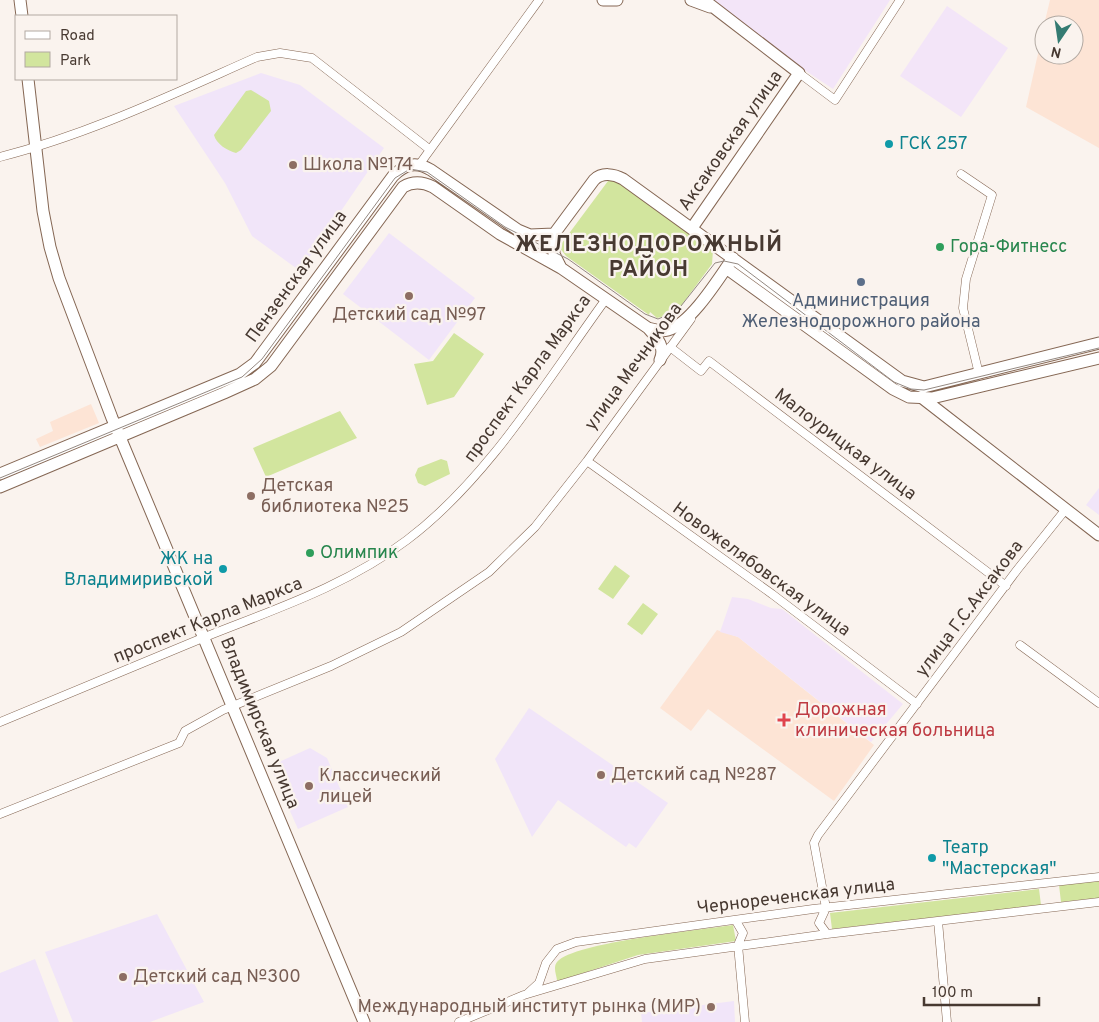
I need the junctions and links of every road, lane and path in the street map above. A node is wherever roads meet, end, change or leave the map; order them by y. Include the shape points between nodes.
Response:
1 (20, 0) edge
2 (539, 0) edge
3 (603, 0) edge
4 (617, 0) edge
5 (690, 0) edge
6 (704, 0) edge
7 (900, 0) edge
8 (714, 9) junction
9 (22, 15) edge
10 (799, 73) junction
11 (28, 80) edge
12 (36, 148) junction
13 (429, 149) junction
14 (0, 157) edge
15 (419, 165) junction
16 (961, 174) dead end
17 (412, 182) junction
18 (692, 228) junction
19 (554, 234) junction
20 (729, 265) junction
21 (561, 268) junction
22 (606, 299) junction
23 (648, 328) junction
24 (1099, 343) edge
25 (670, 347) junction
26 (1099, 358) edge
27 (660, 360) junction
28 (979, 374) junction
29 (907, 383) junction
30 (900, 393) junction
31 (925, 399) junction
32 (116, 425) junction
33 (957, 427) junction
34 (120, 438) junction
35 (587, 462) junction
36 (0, 474) edge
37 (0, 487) edge
38 (1066, 509) junction
39 (1099, 535) edge
40 (1006, 586) junction
41 (204, 637) junction
42 (1020, 645) dead end
43 (1099, 703) edge
44 (917, 704) junction
45 (234, 707) junction
46 (0, 722) edge
47 (0, 814) edge
48 (1099, 877) edge
49 (1099, 902) edge
50 (826, 908) junction
51 (736, 921) junction
52 (938, 921) junction
53 (827, 934) junction
54 (738, 945) junction
55 (524, 996) junction
56 (364, 1022) edge
57 (459, 1022) edge
58 (745, 1022) edge
59 (947, 1022) edge

1 - 9 main road
2 - 13 street
3 - 4 main road
5 - 8 main road
6 - 8 main road
7 - 10 street via 835,100
8 - 10 main road
10 - 18 main road, Аксаковская улица
11 - 12 main road
12 - 13 street via 96,126 257,57 280,53 312,58
12 - 14 street
12 - 32 main road via 50,247 81,338
13 - 15 street
15 - 17 main road
15 - 19 main road via 518,230 530,235
15 - 32 main road, Пензенская улица via 405,166 393,176 255,363 240,374
16 - 28 street via 992,195 965,288 963,308
17 - 21 main road via 433,187 500,234
17 - 34 main road, Пензенская улица via 403,187 266,371
18 - 19 main road via 623,179 606,175 594,180
18 - 20 main road
19 - 21 main road via 554,254
20 - 23 main road via 678,326 667,331
20 - 25 street, улица Мечникова
20 - 29 main road
20 - 30 main road
21 - 22 main road
22 - 23 main road
22 - 41 street, проспект Карла Маркса via 483,468 408,540 318,593
23 - 27 main road via 661,345
24 - 28 main road
25 - 27 street, улица Мечникова
25 - 40 street, Малоурицкая улица via 701,371 709,361
26 - 31 main road
27 - 35 street, улица Мечникова
28 - 29 main road via 924,387
29 - 31 main road
30 - 31 main road
30 - 33 main road
31 - 33 main road
32 - 34 main road, Владимирская улица
32 - 36 main road, Пензенская улица
33 - 38 main road
34 - 37 main road, Пензенская улица
34 - 41 main road, Владимирская улица
35 - 44 street, Новожелябовская улица via 772,594
35 - 45 street via 536,527 489,572 449,601 369,648
38 - 39 main road
38 - 40 street, улица Г.С.Аксакова
40 - 44 street, улица Г.С.Аксакова
41 - 45 main road, Владимирская улица
41 - 46 street, проспект Карла Маркса
42 - 43 street
44 - 50 street, улица Г.С.Аксакова via 814,844
45 - 47 street via 185,731 180,744
45 - 56 main road, Владимирская улица
48 - 50 street, Чернореченская улица
49 - 52 street, Чернореченская улица
50 - 51 street, Чернореченская улица
50 - 53 street, улица Г.С.Аксакова via 820,923
51 - 54 street via 743,933
51 - 55 street, Чернореченская улица via 576,942 557,949 546,963 539,983
52 - 53 street, Чернореченская улица
52 - 59 street
53 - 54 street, Чернореченская улица
54 - 55 street, Чернореченская улица via 645,958
54 - 58 street
55 - 57 street, Чернореченская улица

